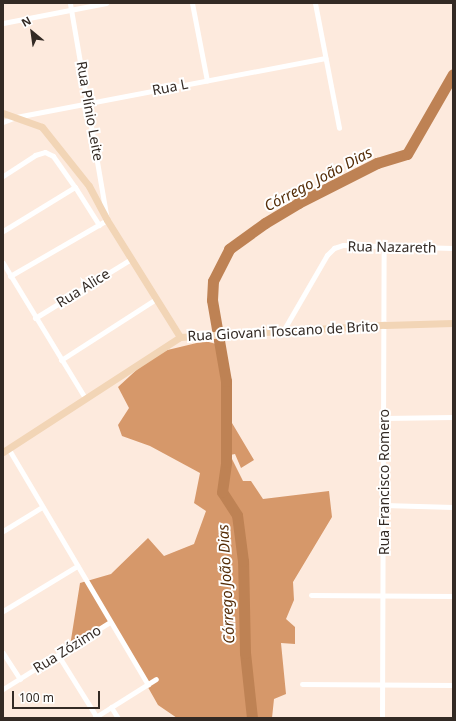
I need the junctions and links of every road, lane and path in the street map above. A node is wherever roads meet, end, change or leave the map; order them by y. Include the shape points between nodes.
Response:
1 (70, 3) edge
2 (106, 3) edge
3 (192, 3) edge
4 (315, 3) edge
5 (72, 10) junction
6 (3, 23) edge
7 (325, 58) junction
8 (207, 81) junction
9 (89, 103) junction
10 (3, 113) edge
11 (16, 117) junction
12 (3, 122) edge
13 (339, 128) dead end
14 (3, 176) edge
15 (75, 187) junction
16 (107, 220) junction
17 (99, 225) junction
18 (3, 231) edge
19 (384, 246) junction
20 (453, 248) edge
21 (131, 259) junction
22 (3, 263) edge
23 (10, 276) junction
24 (156, 299) junction
25 (34, 318) junction
26 (453, 323) edge
27 (385, 325) junction
28 (283, 331) junction
29 (180, 337) junction
30 (61, 360) junction
31 (85, 398) junction
32 (384, 418) junction
33 (453, 418) edge
34 (6, 450) edge
35 (384, 505) junction
36 (42, 507) junction
37 (453, 507) edge
38 (3, 531) edge
39 (77, 566) junction
40 (311, 595) dead end
41 (383, 595) junction
42 (453, 596) edge
43 (3, 611) edge
44 (110, 622) junction
45 (3, 652) edge
46 (58, 655) junction
47 (20, 679) junction
48 (156, 679) dead end
49 (302, 684) dead end
50 (148, 685) junction
51 (382, 685) junction
52 (453, 685) edge
53 (3, 689) edge
54 (111, 707) junction
55 (95, 717) edge
56 (118, 718) edge
57 (382, 718) edge

1 - 5 street, Rua Plínio Leite
2 - 5 street
3 - 8 street
4 - 7 street
5 - 6 street
5 - 9 street, Rua Plínio Leite
7 - 8 street, Rua L
7 - 13 street
8 - 9 street, Rua L
9 - 11 street, Rua L
9 - 16 street, Rua Plínio Leite
10 - 11 main road
11 - 12 street, Rua L
11 - 16 main road via 42,127 89,186
14 - 15 street via 35,155 45,152 53,156
15 - 17 street
15 - 18 street
16 - 17 street
16 - 21 main road
17 - 23 street
19 - 20 street, Rua Nazareth
19 - 27 street, Rua Francisco Romero
19 - 28 street, Rua Nazareth via 343,245 334,248 327,255
21 - 24 main road
21 - 25 street, Rua Alice
22 - 23 street
23 - 25 street
24 - 29 main road
24 - 30 street
25 - 30 street
26 - 27 main road, Rua Giovani Toscano de Brito
27 - 28 main road, Rua Giovani Toscano de Brito
27 - 32 street, Rua Francisco Romero
28 - 29 main road, Rua Giovani Toscano de Brito
29 - 31 main road, Rua Giovani Toscano de Brito
30 - 31 street
31 - 34 main road, Rua Giovani Toscano de Brito
32 - 33 street
32 - 35 street, Rua Francisco Romero
34 - 36 street
35 - 37 street
35 - 41 street, Rua Francisco Romero
36 - 38 street
36 - 39 street
39 - 43 street
39 - 44 street
40 - 41 street
41 - 42 street
41 - 51 street, Rua Francisco Romero
44 - 46 street, Rua Zózimo
44 - 50 street
45 - 47 street
46 - 47 street, Rua Zózimo
46 - 55 street
47 - 53 street, Rua Zózimo
48 - 50 street
49 - 51 street
50 - 54 street
51 - 52 street
51 - 57 street, Rua Francisco Romero
54 - 55 street
54 - 56 street

